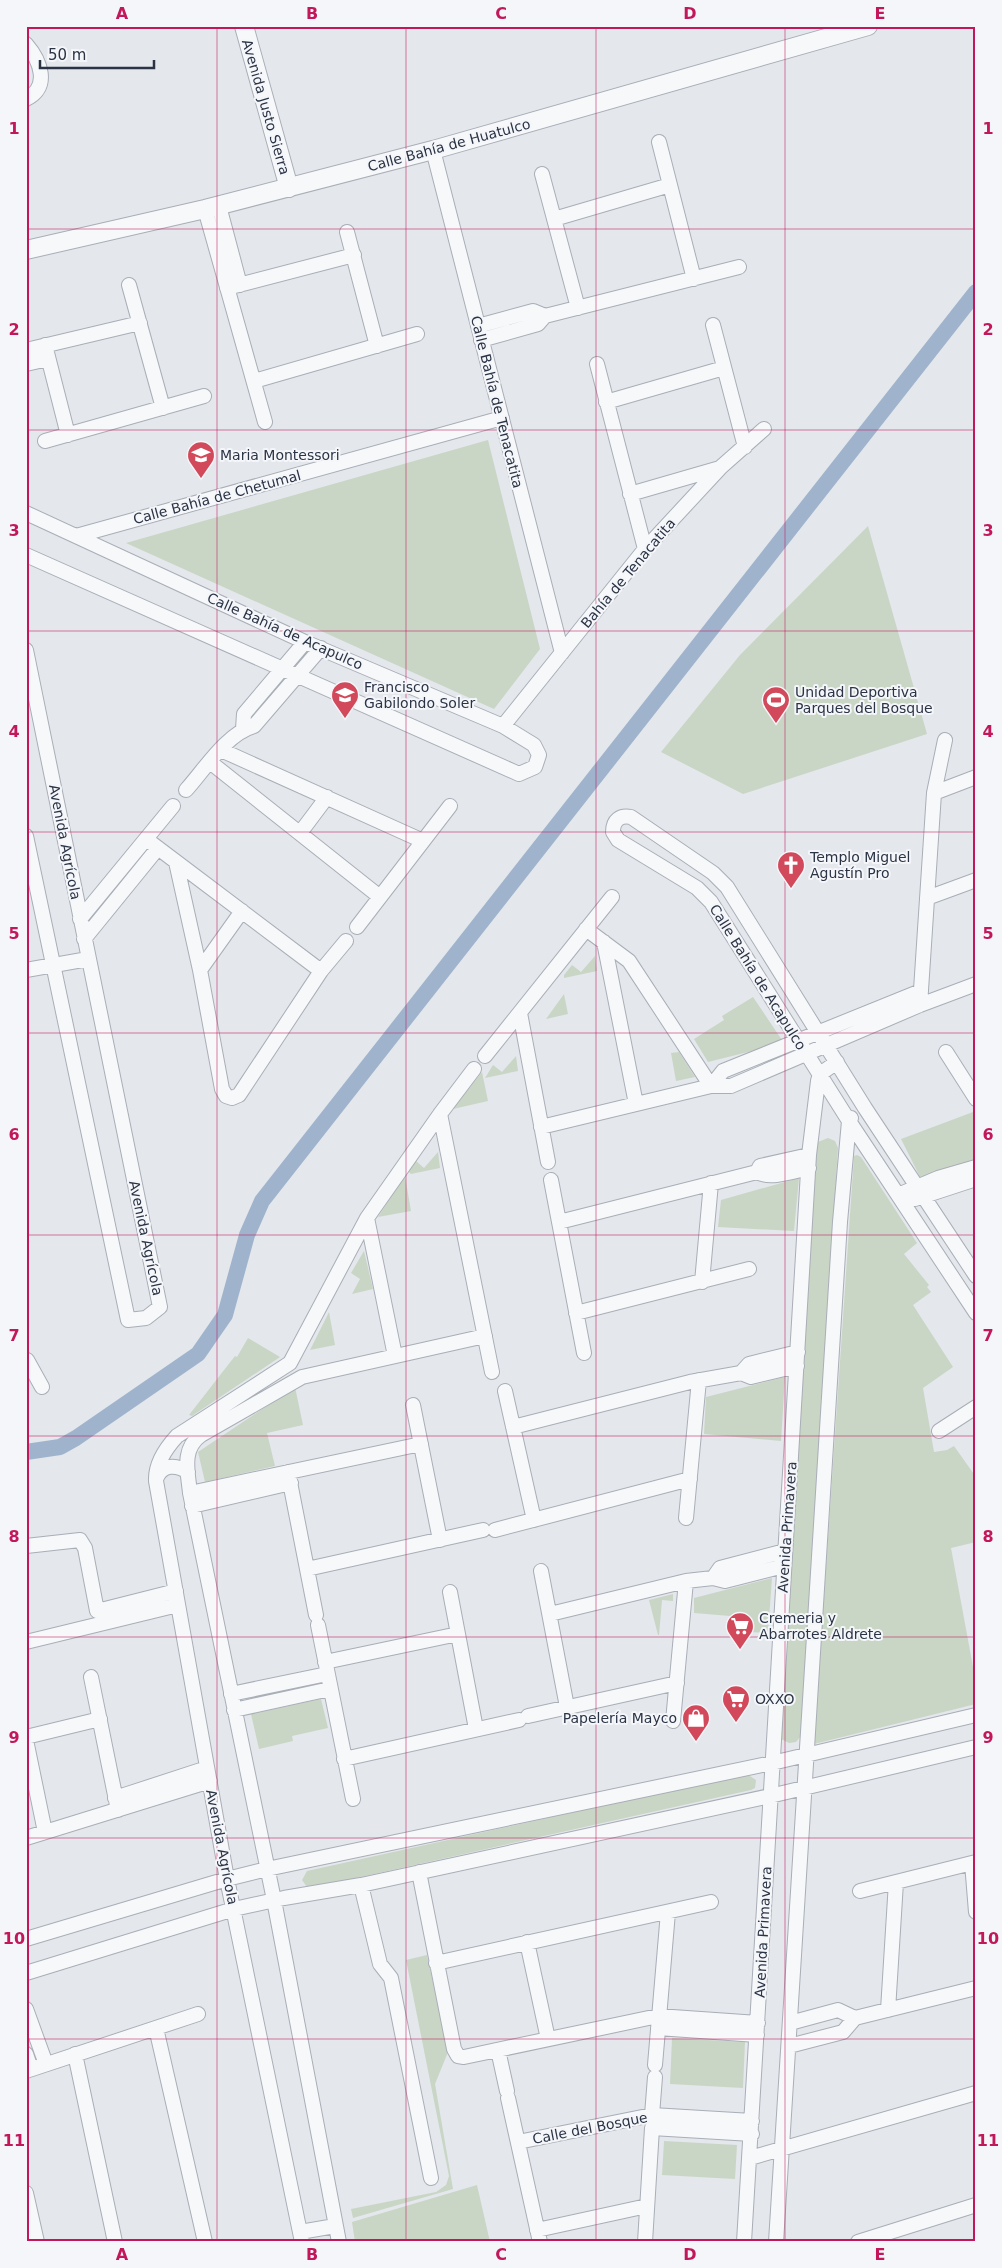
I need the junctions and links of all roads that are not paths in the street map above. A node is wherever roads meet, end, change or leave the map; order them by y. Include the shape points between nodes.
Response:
1 (244, 26) edge
2 (868, 26) edge
3 (26, 44) edge
4 (26, 99) edge
5 (659, 142) dead end
6 (433, 150) junction
7 (542, 174) dead end
8 (670, 185) junction
9 (289, 188) junction
10 (212, 207) junction
11 (554, 219) junction
12 (348, 232) dead end
13 (26, 250) edge
14 (354, 256) junction
15 (739, 267) dead end
16 (694, 279) junction
17 (130, 285) dead end
18 (234, 286) junction
19 (578, 308) junction
20 (545, 316) junction
21 (140, 323) junction
22 (713, 325) dead end
23 (478, 326) junction
24 (416, 334) dead end
25 (481, 340) junction
26 (377, 346) junction
27 (26, 350) edge
28 (46, 352) junction
29 (26, 364) edge
30 (597, 364) dead end
31 (724, 368) junction
32 (254, 381) junction
33 (204, 396) dead end
34 (606, 402) junction
35 (163, 408) junction
36 (502, 418) junction
37 (265, 422) dead end
38 (764, 429) dead end
39 (68, 435) junction
40 (46, 441) dead end
41 (745, 447) junction
42 (721, 467) junction
43 (630, 494) junction
44 (26, 514) edge
45 (76, 536) junction
46 (645, 550) junction
47 (26, 555) edge
48 (305, 642) junction
49 (321, 648) junction
50 (26, 650) edge
51 (562, 653) junction
52 (281, 668) junction
53 (297, 676) junction
54 (503, 726) junction
55 (243, 729) junction
56 (945, 740) dead end
57 (221, 750) junction
58 (210, 762) junction
59 (976, 777) edge
60 (186, 790) dead end
61 (934, 793) junction
62 (326, 797) junction
63 (173, 806) dead end
64 (450, 806) dead end
65 (300, 833) junction
66 (26, 836) edge
67 (146, 839) junction
68 (423, 841) junction
69 (158, 848) junction
70 (176, 862) junction
71 (976, 880) edge
72 (612, 896) dead end
73 (380, 897) junction
74 (927, 898) junction
75 (242, 911) junction
76 (80, 919) junction
77 (357, 926) dead end
78 (586, 929) junction
79 (84, 939) junction
80 (346, 941) dead end
81 (604, 942) junction
82 (88, 959) junction
83 (53, 966) junction
84 (26, 970) edge
85 (200, 970) junction
86 (321, 971) junction
87 (976, 984) edge
88 (921, 998) junction
89 (520, 1013) junction
90 (818, 1033) junction
91 (799, 1041) junction
92 (826, 1046) junction
93 (946, 1052) dead end
94 (807, 1054) junction
95 (485, 1056) dead end
96 (836, 1062) junction
97 (474, 1069) dead end
98 (820, 1074) junction
99 (971, 1083) edge
100 (711, 1086) junction
101 (976, 1099) edge
102 (636, 1104) junction
103 (865, 1108) junction
104 (440, 1114) junction
105 (849, 1121) junction
106 (541, 1127) junction
107 (809, 1161) junction
108 (548, 1162) dead end
109 (976, 1167) edge
110 (976, 1179) edge
111 (551, 1180) dead end
112 (711, 1183) junction
113 (919, 1191) junction
114 (901, 1199) junction
115 (367, 1218) junction
116 (559, 1222) junction
117 (750, 1269) dead end
118 (976, 1276) edge
119 (702, 1282) junction
120 (960, 1288) junction
121 (576, 1313) junction
122 (976, 1313) edge
123 (485, 1336) junction
124 (798, 1352) junction
125 (584, 1353) dead end
126 (395, 1356) junction
127 (27, 1358) edge
128 (290, 1363) junction
129 (797, 1366) junction
130 (492, 1372) dead end
131 (741, 1373) junction
132 (302, 1377) junction
133 (699, 1380) junction
134 (42, 1387) dead end
135 (505, 1391) dead end
136 (413, 1405) dead end
137 (976, 1407) edge
138 (513, 1427) junction
139 (939, 1431) dead end
140 (421, 1444) junction
141 (187, 1466) junction
142 (290, 1477) junction
143 (690, 1479) junction
144 (156, 1481) junction
145 (191, 1500) junction
146 (686, 1518) dead end
147 (534, 1520) junction
148 (440, 1540) junction
149 (26, 1546) edge
150 (785, 1551) junction
151 (784, 1566) junction
152 (307, 1569) junction
153 (542, 1571) dead end
154 (713, 1578) junction
155 (686, 1581) junction
156 (176, 1591) junction
157 (450, 1592) dead end
158 (178, 1605) junction
159 (550, 1614) junction
160 (458, 1634) junction
161 (26, 1642) edge
162 (326, 1668) junction
163 (91, 1677) dead end
164 (677, 1683) junction
165 (330, 1689) junction
166 (231, 1694) junction
167 (568, 1707) junction
168 (234, 1710) junction
169 (976, 1715) edge
170 (100, 1719) junction
171 (673, 1721) dead end
172 (476, 1729) junction
173 (26, 1739) edge
174 (976, 1747) edge
175 (807, 1755) junction
176 (344, 1759) junction
177 (772, 1763) junction
178 (209, 1774) junction
179 (805, 1788) junction
180 (770, 1796) junction
181 (353, 1799) dead end
182 (116, 1804) junction
183 (45, 1832) junction
184 (26, 1838) edge
185 (974, 1863) edge
186 (267, 1869) junction
187 (419, 1872) junction
188 (227, 1878) junction
189 (896, 1882) junction
190 (362, 1885) junction
191 (860, 1891) dead end
192 (274, 1900) junction
193 (711, 1902) dead end
194 (234, 1909) junction
195 (668, 1912) junction
196 (976, 1912) edge
197 (26, 1939) edge
198 (527, 1942) junction
199 (436, 1962) junction
200 (26, 1973) edge
201 (976, 1988) edge
202 (26, 2009) edge
203 (888, 2010) junction
204 (198, 2014) dead end
205 (855, 2018) junction
206 (658, 2022) junction
207 (790, 2023) junction
208 (156, 2028) junction
209 (758, 2029) junction
210 (548, 2039) junction
211 (789, 2046) junction
212 (498, 2050) junction
213 (26, 2054) edge
214 (75, 2054) junction
215 (46, 2064) junction
216 (29, 2070) edge
217 (976, 2093) edge
218 (652, 2121) junction
219 (752, 2128) junction
220 (518, 2142) junction
221 (783, 2148) junction
222 (750, 2158) junction
223 (431, 2178) dead end
224 (26, 2193) edge
225 (976, 2205) edge
226 (647, 2206) junction
227 (336, 2226) junction
228 (538, 2236) edge
229 (301, 2237) edge
230 (873, 2239) edge
231 (37, 2242) edge
232 (115, 2242) edge
233 (205, 2242) edge
234 (338, 2242) edge
235 (645, 2242) edge
236 (744, 2242) edge
237 (776, 2242) edge
238 (858, 2242) edge

1 - 9 street, Avenida Justo Sierra
2 - 6 street, Calle Bahía de Huatulco
3 - 4 street via 36,56 41,73 39,86
5 - 8 street
6 - 9 street, Calle Bahía de Huatulco
6 - 23 street, Calle Bahía de Tenacatita
7 - 11 street
8 - 11 street
8 - 16 street
9 - 10 street, Calle Bahía de Huatulco
10 - 13 street, Calle Bahía de Huatulco
10 - 18 street
11 - 19 street
12 - 14 street
14 - 18 street
14 - 26 street
15 - 16 street
16 - 19 street
17 - 21 street
18 - 32 street
19 - 20 street
20 - 23 street via 533,311
20 - 25 street via 538,324
21 - 28 street
21 - 35 street
22 - 31 street
23 - 25 street, Calle Bahía de Tenacatita
24 - 26 street
25 - 36 street, Calle Bahía de Tenacatita
26 - 32 street
27 - 28 street
28 - 29 street
28 - 39 street
30 - 34 street
31 - 34 street
31 - 41 street
32 - 37 street
33 - 35 street
34 - 43 street
35 - 39 street
36 - 45 street, Calle Bahía de Chetumal
36 - 51 street, Calle Bahía de Tenacatita
38 - 41 street, Bahía de Tenacatita
39 - 40 street
41 - 42 street, Bahía de Tenacatita
42 - 43 street
42 - 46 street, Bahía de Tenacatita
43 - 46 street
44 - 45 street, Calle Bahía de Acapulco
45 - 48 street, Calle Bahía de Acapulco
46 - 51 street, Bahía de Tenacatita
47 - 52 street, Calle Bahía de Acapulco
48 - 49 street, Calle Bahía de Acapulco
48 - 52 street
49 - 53 street
49 - 54 street, Calle Bahía de Acapulco
50 - 76 street, Avenida Agrícola
51 - 54 street, Bahía de Tenacatita
52 - 53 street, Calle Bahía de Acapulco
52 - 55 street via 244,714
53 - 54 street, Calle Bahía de Acapulco via 519,774 536,767 538,755 534,746
53 - 55 street via 254,726
55 - 57 street
56 - 61 street
57 - 58 street
57 - 62 street
58 - 60 street
58 - 65 street
59 - 61 street
61 - 74 street
62 - 65 street
62 - 68 street
63 - 67 street
64 - 68 street
65 - 73 street
66 - 83 street, Avenida Agrícola
67 - 69 street
67 - 76 street
68 - 73 street
69 - 70 street
69 - 79 street
70 - 75 street
70 - 85 street
71 - 74 street
72 - 78 street
73 - 77 street
74 - 88 street
75 - 85 street
75 - 86 street
76 - 79 street, Avenida Agrícola
78 - 81 street
78 - 89 street
79 - 82 street, Avenida Agrícola
80 - 86 street
81 - 100 street via 628,960
81 - 102 street
82 - 83 street
82 - 83 street, Avenida Agrícola via 160,1307 146,1318 128,1320
83 - 84 street
85 - 86 street via 222,1089 226,1096 232,1098 239,1095
87 - 88 street
88 - 90 street
88 - 92 street
89 - 95 street
89 - 106 street
90 - 91 street
90 - 91 street, Calle Bahía de Acapulco via 727,887 713,872 632,817 618,819 613,832 618,840 697,888 711,902
90 - 92 street, Calle Bahía de Acapulco
91 - 94 street, Calle Bahía de Acapulco
91 - 100 street via 723,1071
92 - 94 street
92 - 96 street, Calle Bahía de Acapulco
93 - 99 street
94 - 98 street, Calle Bahía de Acapulco
94 - 100 street via 730,1086
96 - 98 street
96 - 103 street, Calle Bahía de Acapulco
97 - 104 street
98 - 105 street, Calle Bahía de Acapulco
98 - 107 street, Avenida Primavera via 815,1092
99 - 101 street
100 - 102 street
102 - 106 street
103 - 105 street
103 - 113 street, Calle Bahía de Acapulco
104 - 115 street
104 - 123 street
105 - 114 street, Calle Bahía de Acapulco
105 - 175 street via 837,1260
106 - 108 street
107 - 112 street via 780,1174 762,1175 757,1172
107 - 124 street, Avenida Primavera
109 - 113 street via 938,1178
110 - 113 street
111 - 116 street
112 - 116 street
112 - 119 street
113 - 114 street
113 - 118 street, Calle Bahía de Acapulco
114 - 120 street, Calle Bahía de Acapulco
115 - 126 street
115 - 128 street
116 - 121 street
117 - 119 street
118 - 120 street
119 - 121 street
120 - 122 street, Calle Bahía de Acapulco
121 - 125 street
123 - 126 street
123 - 130 street
124 - 129 street, Avenida Primavera
124 - 131 street via 749,1364
126 - 132 street
127 - 134 street
128 - 132 street
128 - 144 street, Avenida Agrícola via 186,1429 170,1444 159,1462
129 - 131 street via 751,1377
129 - 150 street, Avenida Primavera
131 - 133 street
132 - 141 street via 201,1435 190,1445
133 - 138 street
133 - 143 street
135 - 138 street
136 - 140 street
137 - 139 street
138 - 147 street
140 - 142 street
140 - 148 street
141 - 144 street via 170,1466 161,1471
141 - 145 street
142 - 145 street
142 - 152 street
143 - 146 street
143 - 147 street
144 - 156 street, Avenida Agrícola
145 - 166 street
147 - 148 street
148 - 152 street
149 - 156 street via 80,1540 86,1548 97,1610
150 - 151 street, Avenida Primavera
150 - 154 street via 720,1568
151 - 154 street via 725,1581
151 - 177 street, Avenida Primavera
152 - 162 street
153 - 159 street
154 - 155 street
155 - 159 street
155 - 164 street
156 - 158 street, Avenida Agrícola
157 - 160 street
158 - 161 street
158 - 178 street, Avenida Agrícola
159 - 167 street
160 - 162 street
160 - 172 street
162 - 165 street
162 - 166 street
163 - 170 street
164 - 167 street
164 - 171 street
165 - 168 street
165 - 176 street
166 - 168 street
167 - 172 street
168 - 186 street
169 - 175 street
170 - 173 street
170 - 182 street
172 - 176 street
173 - 183 street
174 - 179 street
175 - 177 street
175 - 179 street
176 - 181 street
177 - 180 street, Avenida Primavera
177 - 186 street
178 - 182 street
178 - 188 street, Avenida Agrícola
179 - 180 street
179 - 207 street
180 - 187 street
180 - 209 street, Avenida Primavera
182 - 183 street
183 - 184 street
185 - 189 street
185 - 196 street
186 - 188 street
186 - 192 street
187 - 190 street
187 - 199 street
188 - 194 street, Avenida Agrícola
188 - 197 street
189 - 191 street
189 - 203 street
190 - 192 street
190 - 223 street via 380,1964 391,1978
192 - 194 street
192 - 227 street
193 - 195 street
194 - 200 street
194 - 229 street, Avenida Agrícola
195 - 198 street
195 - 206 street
198 - 199 street
198 - 210 street
199 - 212 street via 458,2056
201 - 203 street
202 - 215 street
203 - 205 street
204 - 208 street
205 - 207 street via 838,2010
205 - 211 street via 843,2032
206 - 209 street
206 - 210 street
206 - 218 street
207 - 211 street
208 - 214 street
208 - 233 street
209 - 219 street, Avenida Primavera
210 - 212 street
211 - 221 street
212 - 220 street
213 - 216 street
214 - 215 street
214 - 232 street
215 - 216 street
217 - 221 street
218 - 219 street, Calle del Bosque
218 - 220 street, Calle del Bosque
218 - 226 street
219 - 222 street, Avenida Primavera
220 - 228 street
221 - 222 street
221 - 237 street
222 - 236 street, Avenida Primavera
224 - 231 street
225 - 230 street
226 - 228 street
226 - 235 street
227 - 229 street, Avenida Agrícola
227 - 234 street
230 - 238 street

